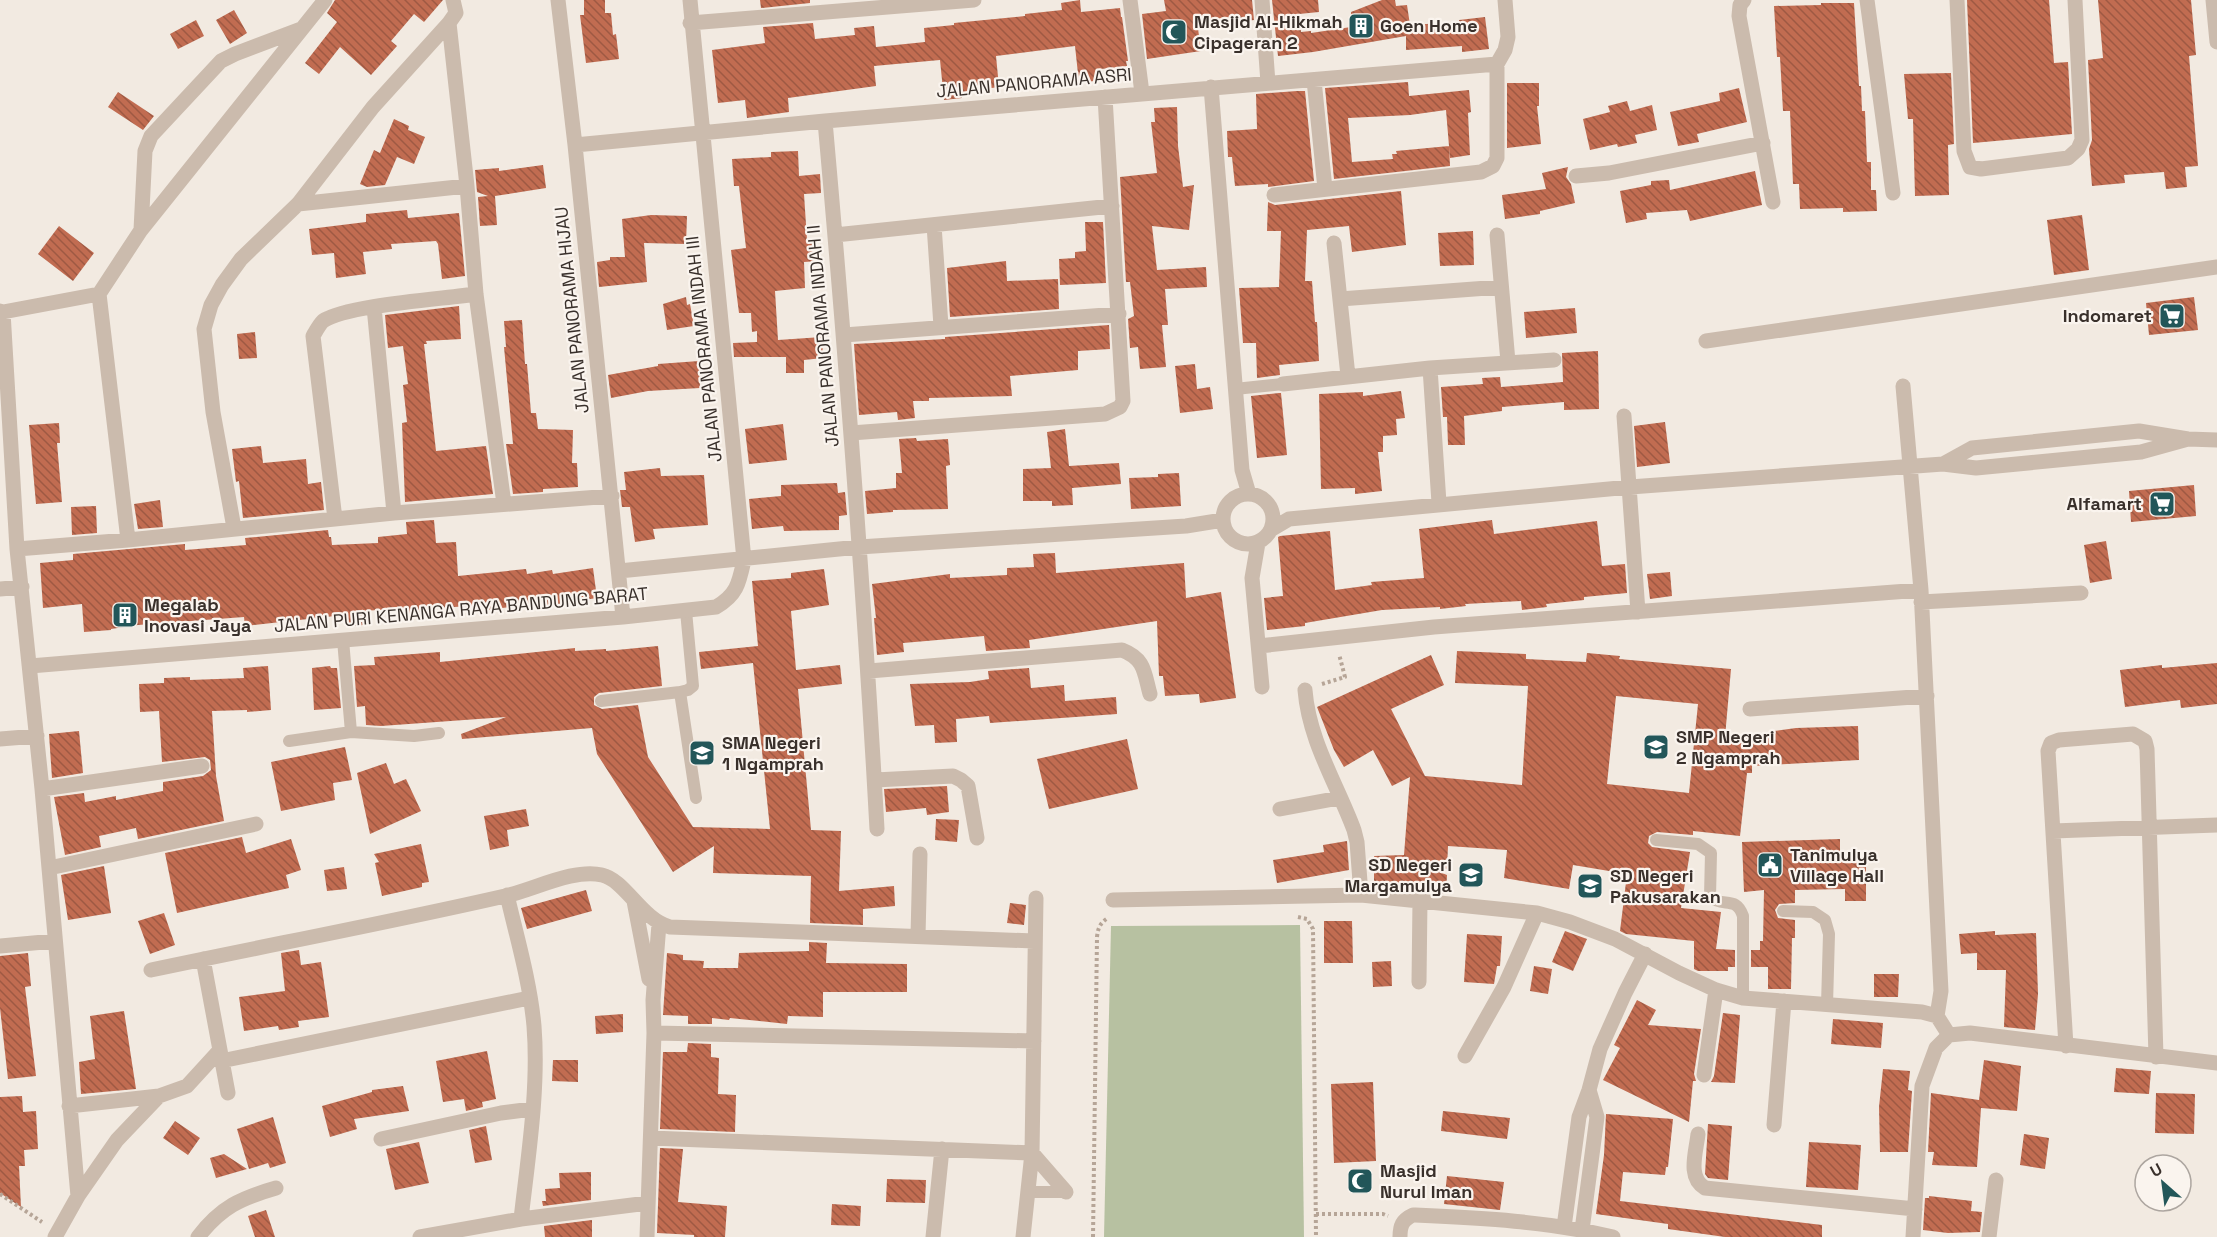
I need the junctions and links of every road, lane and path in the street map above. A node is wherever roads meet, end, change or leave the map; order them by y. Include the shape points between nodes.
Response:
1 (326, 0) edge
2 (453, 0) edge
3 (558, 0) edge
4 (690, 0) edge
5 (974, 0) edge
6 (1130, 0) edge
7 (1262, 0) edge
8 (1505, 0) edge
9 (1743, 0) edge
10 (1868, 0) edge
11 (1957, 0) edge
12 (2075, 0) edge
13 (2213, 0) edge
14 (449, 23) junction
15 (690, 23) junction
16 (301, 29) junction
17 (2217, 42) edge
18 (1497, 64) junction
19 (1314, 80) junction
20 (1268, 83) junction
21 (1211, 87) junction
22 (1142, 93) junction
23 (1105, 97) junction
24 (825, 121) junction
25 (703, 134) junction
26 (1763, 144) junction
27 (575, 145) junction
28 (1576, 176) dead end
29 (467, 186) junction
30 (1325, 189) junction
31 (1893, 193) dead end
32 (1274, 195) dead end
33 (1773, 202) dead end
34 (298, 204) junction
35 (1112, 206) junction
36 (934, 225) junction
37 (141, 230) junction
38 (835, 235) junction
39 (1497, 236) dead end
40 (1334, 243) dead end
41 (2217, 267) edge
42 (1501, 286) junction
43 (99, 294) junction
44 (476, 294) junction
45 (1340, 299) junction
46 (374, 307) junction
47 (2, 312) edge
48 (1119, 314) junction
49 (941, 326) junction
50 (844, 335) junction
51 (1706, 341) dead end
52 (1554, 360) dead end
53 (1508, 362) junction
54 (1430, 368) junction
55 (1348, 376) junction
56 (1283, 384) joint
57 (1903, 386) dead end
58 (1235, 389) junction
59 (1624, 416) dead end
60 (851, 433) junction
61 (2217, 440) edge
62 (1909, 468) junction
63 (1630, 487) junction
64 (1244, 495) junction
65 (612, 496) junction
66 (1439, 503) junction
67 (504, 504) junction
68 (1271, 509) junction
69 (394, 513) junction
70 (335, 519) junction
71 (1289, 519) junction
72 (1224, 525) junction
73 (234, 528) junction
74 (1272, 528) junction
75 (128, 540) junction
76 (1239, 543) junction
77 (1258, 543) junction
78 (859, 547) junction
79 (17, 549) junction
80 (744, 560) junction
81 (619, 571) junction
82 (1252, 578) junction
83 (22, 587) junction
84 (0, 589) edge
85 (2081, 594) dead end
86 (1921, 596) junction
87 (686, 611) junction
88 (1638, 612) junction
89 (623, 617) junction
90 (1335, 638) junction
91 (343, 640) junction
92 (1259, 646) junction
93 (30, 666) junction
94 (869, 671) junction
95 (1262, 687) dead end
96 (1305, 690) joint
97 (680, 692) junction
98 (1150, 694) dead end
99 (1926, 696) junction
100 (601, 701) dead end
101 (1750, 710) dead end
102 (351, 732) junction
103 (439, 733) dead end
104 (37, 735) junction
105 (0, 740) edge
106 (289, 741) dead end
107 (202, 766) dead end
108 (875, 780) junction
109 (42, 789) junction
110 (696, 798) dead end
111 (1339, 798) junction
112 (1280, 809) dead end
113 (256, 824) dead end
114 (2217, 825) edge
115 (2150, 827) junction
116 (877, 829) dead end
117 (2053, 831) junction
118 (977, 838) dead end
119 (1656, 840) dead end
120 (920, 854) dead end
121 (49, 868) junction
122 (507, 895) junction
123 (1361, 895) junction
124 (1036, 898) dead end
125 (1113, 900) dead end
126 (1420, 900) junction
127 (634, 901) junction
128 (1783, 911) dead end
129 (1537, 913) junction
130 (1114, 916) dead end
131 (1290, 917) dead end
132 (659, 924) junction
133 (918, 936) junction
134 (55, 941) junction
135 (1034, 941) junction
136 (0, 946) edge
137 (1645, 954) junction
138 (202, 959) junction
139 (151, 970) dead end
140 (1419, 982) dead end
141 (1716, 990) junction
142 (529, 998) junction
143 (1743, 998) junction
144 (653, 1000) junction
145 (1784, 1001) junction
146 (1827, 1005) junction
147 (1937, 1016) junction
148 (654, 1033) junction
149 (1949, 1035) junction
150 (1034, 1041) junction
151 (2066, 1046) junction
152 (220, 1056) junction
153 (1465, 1056) dead end
154 (2156, 1057) junction
155 (2217, 1063) edge
156 (1704, 1075) dead end
157 (1590, 1090) junction
158 (228, 1093) dead end
159 (159, 1096) junction
160 (69, 1106) junction
161 (532, 1109) junction
162 (1774, 1125) dead end
163 (1698, 1134) dead end
164 (651, 1138) junction
165 (381, 1139) dead end
166 (942, 1149) junction
167 (1032, 1152) junction
168 (1996, 1180) dead end
169 (276, 1188) dead end
170 (1028, 1192) junction
171 (1066, 1192) joint
172 (0, 1194) edge
173 (78, 1196) junction
174 (648, 1203) junction
175 (1915, 1209) junction
176 (1316, 1214) junction
177 (521, 1219) junction
178 (1403, 1222) junction
179 (1564, 1227) junction
180 (1582, 1230) junction
181 (57, 1235) edge
182 (198, 1237) edge
183 (420, 1237) edge
184 (647, 1237) edge
185 (933, 1237) edge
186 (1023, 1237) edge
187 (1093, 1237) edge
188 (1316, 1237) edge
189 (1400, 1237) edge
190 (1613, 1237) edge
191 (1913, 1237) edge
192 (1989, 1237) edge

1 - 16 street
2 - 14 street via 456,13
3 - 27 street, JALAN PANORAMA HIJAU
4 - 15 street, JALAN PANORAMA INDAH III
5 - 15 street
6 - 22 street
7 - 20 street
8 - 18 street via 1508,37
9 - 26 street via 1739,16
10 - 31 street
11 - 12 street via 1964,151 1970,167 1981,169 2068,158 2081,145
13 - 17 street
14 - 29 street
14 - 34 street via 373,107
15 - 25 street, JALAN PANORAMA INDAH III
16 - 37 street
16 - 37 street via 221,61 151,135 145,151
18 - 19 street, JALAN PANORAMA ASRI
18 - 30 street via 1497,158 1493,166 1481,172
19 - 20 street, JALAN PANORAMA ASRI
19 - 30 street
20 - 21 street, JALAN PANORAMA ASRI
21 - 22 street, JALAN PANORAMA ASRI
21 - 58 street
22 - 23 street, JALAN PANORAMA ASRI
23 - 24 street, JALAN PANORAMA ASRI
23 - 35 street
24 - 25 street, JALAN PANORAMA ASRI
24 - 38 street, JALAN PANORAMA INDAH II
25 - 27 street, JALAN PANORAMA ASRI
25 - 80 street, JALAN PANORAMA INDAH III
26 - 28 street
26 - 33 street
27 - 65 street, JALAN PANORAMA HIJAU
29 - 34 street
29 - 44 street
30 - 32 street
34 - 73 street via 241,259 217,295 204,329 213,412
35 - 36 street
35 - 48 street
36 - 38 street
36 - 49 street
37 - 43 street
38 - 50 street, JALAN PANORAMA INDAH II
39 - 42 street
40 - 45 street
41 - 51 street
42 - 45 street
42 - 53 street
43 - 47 street
43 - 75 street
44 - 46 street
44 - 67 street
45 - 55 street
46 - 69 street
46 - 70 street via 334,315 321,323 313,336
47 - 79 street
48 - 49 street
48 - 60 street via 1123,401 1116,410 1105,414
49 - 50 street
50 - 60 street, JALAN PANORAMA INDAH II
52 - 53 street
53 - 54 street
54 - 55 street
54 - 66 street
55 - 56 street
56 - 58 lane
57 - 62 street
58 - 64 street
59 - 63 street
60 - 78 street, JALAN PANORAMA INDAH II
61 - 62 street via 2188,439 2141,452 1976,468 1943,464
62 - 63 street
62 - 86 street
63 - 66 street
63 - 88 street
64 - 68 street via 1257,496
64 - 72 street via 1224,510
65 - 67 street
65 - 81 street, JALAN PANORAMA HIJAU
66 - 71 street
67 - 69 street
68 - 71 street
68 - 74 street
69 - 70 street
70 - 73 street
71 - 74 street
72 - 76 street via 1230,538
72 - 78 street
73 - 75 street
74 - 77 street
75 - 79 street
76 - 77 street
76 - 82 street
77 - 82 street
78 - 80 street
78 - 94 street, JALAN PANORAMA INDAH II
79 - 83 street
80 - 81 street
80 - 87 street, JALAN PURI KENANGA RAYA BANDUNG BARAT via 738,586 728,600 716,608
81 - 89 street, JALAN PANORAMA HIJAU
82 - 92 street
83 - 84 street
83 - 93 street
85 - 86 street
86 - 88 street
86 - 99 street
87 - 89 street, JALAN PURI KENANGA RAYA BANDUNG BARAT
87 - 97 lane via 693,686
88 - 90 street
89 - 91 street, JALAN PURI KENANGA RAYA BANDUNG BARAT
90 - 92 street
90 - 96 path via 1345,677
91 - 93 street, JALAN PURI KENANGA RAYA BANDUNG BARAT
91 - 102 lane
92 - 95 street
93 - 104 street
94 - 98 street via 1122,650 1142,664
94 - 108 street, JALAN PANORAMA INDAH II
96 - 111 street via 1311,729
97 - 100 lane
97 - 110 lane
99 - 101 street
99 - 147 street via 1941,991
102 - 103 lane via 414,736
102 - 106 lane
104 - 105 street
104 - 109 street
107 - 109 street
108 - 116 street, JALAN PANORAMA INDAH II
108 - 118 street via 953,776 961,780 968,786
109 - 121 street
111 - 112 street
111 - 123 street via 1357,842
113 - 121 street
114 - 115 street
115 - 117 street
115 - 117 street via 2147,749 2145,741 2133,734 2051,743 2048,751
115 - 154 street
117 - 151 street
119 - 143 lane via 1698,844 1711,853 1710,897 1735,903 1743,916
120 - 133 street
121 - 134 street
122 - 127 street via 572,876 595,874 610,878
122 - 138 street
122 - 142 street
123 - 125 street
123 - 126 street
124 - 135 street
126 - 129 street
126 - 140 street
127 - 132 street
127 - 144 street
128 - 146 lane via 1813,912 1825,920 1829,934
129 - 137 street via 1579,925
129 - 153 street via 1504,987
130 - 187 path via 1102,922 1097,937
131 - 176 path via 1307,919 1313,929
132 - 133 street
132 - 144 street
133 - 135 street
134 - 136 street
134 - 160 street
135 - 150 street
137 - 141 street
137 - 157 street via 1600,1049
138 - 139 street
138 - 152 street
141 - 143 street
141 - 156 street
142 - 152 street
142 - 161 street via 534,1026
143 - 145 street
144 - 148 street
145 - 146 street
145 - 162 street
146 - 147 street
147 - 149 street
148 - 150 street
148 - 164 street
149 - 151 street via 1970,1033
149 - 175 street via 1936,1048 1922,1086
150 - 167 street
151 - 154 street
152 - 158 street
152 - 159 street via 187,1086
154 - 155 street
157 - 179 street via 1579,1117
157 - 180 street via 1597,1117
159 - 160 street
159 - 173 street via 117,1140
160 - 173 street
161 - 165 street
161 - 177 street
163 - 175 street via 1694,1173 1697,1183 1705,1188
164 - 166 street
164 - 174 street
166 - 167 street
166 - 185 street
167 - 170 street
167 - 171 street
168 - 192 street
169 - 182 street via 230,1205 210,1220
170 - 171 lane
170 - 186 street
172 - 181 path
173 - 181 street
174 - 177 street
174 - 184 street
175 - 191 street
176 - 178 path via 1383,1214
176 - 188 path
177 - 183 street
178 - 179 street via 1413,1215
178 - 189 street
179 - 180 street
180 - 190 street

